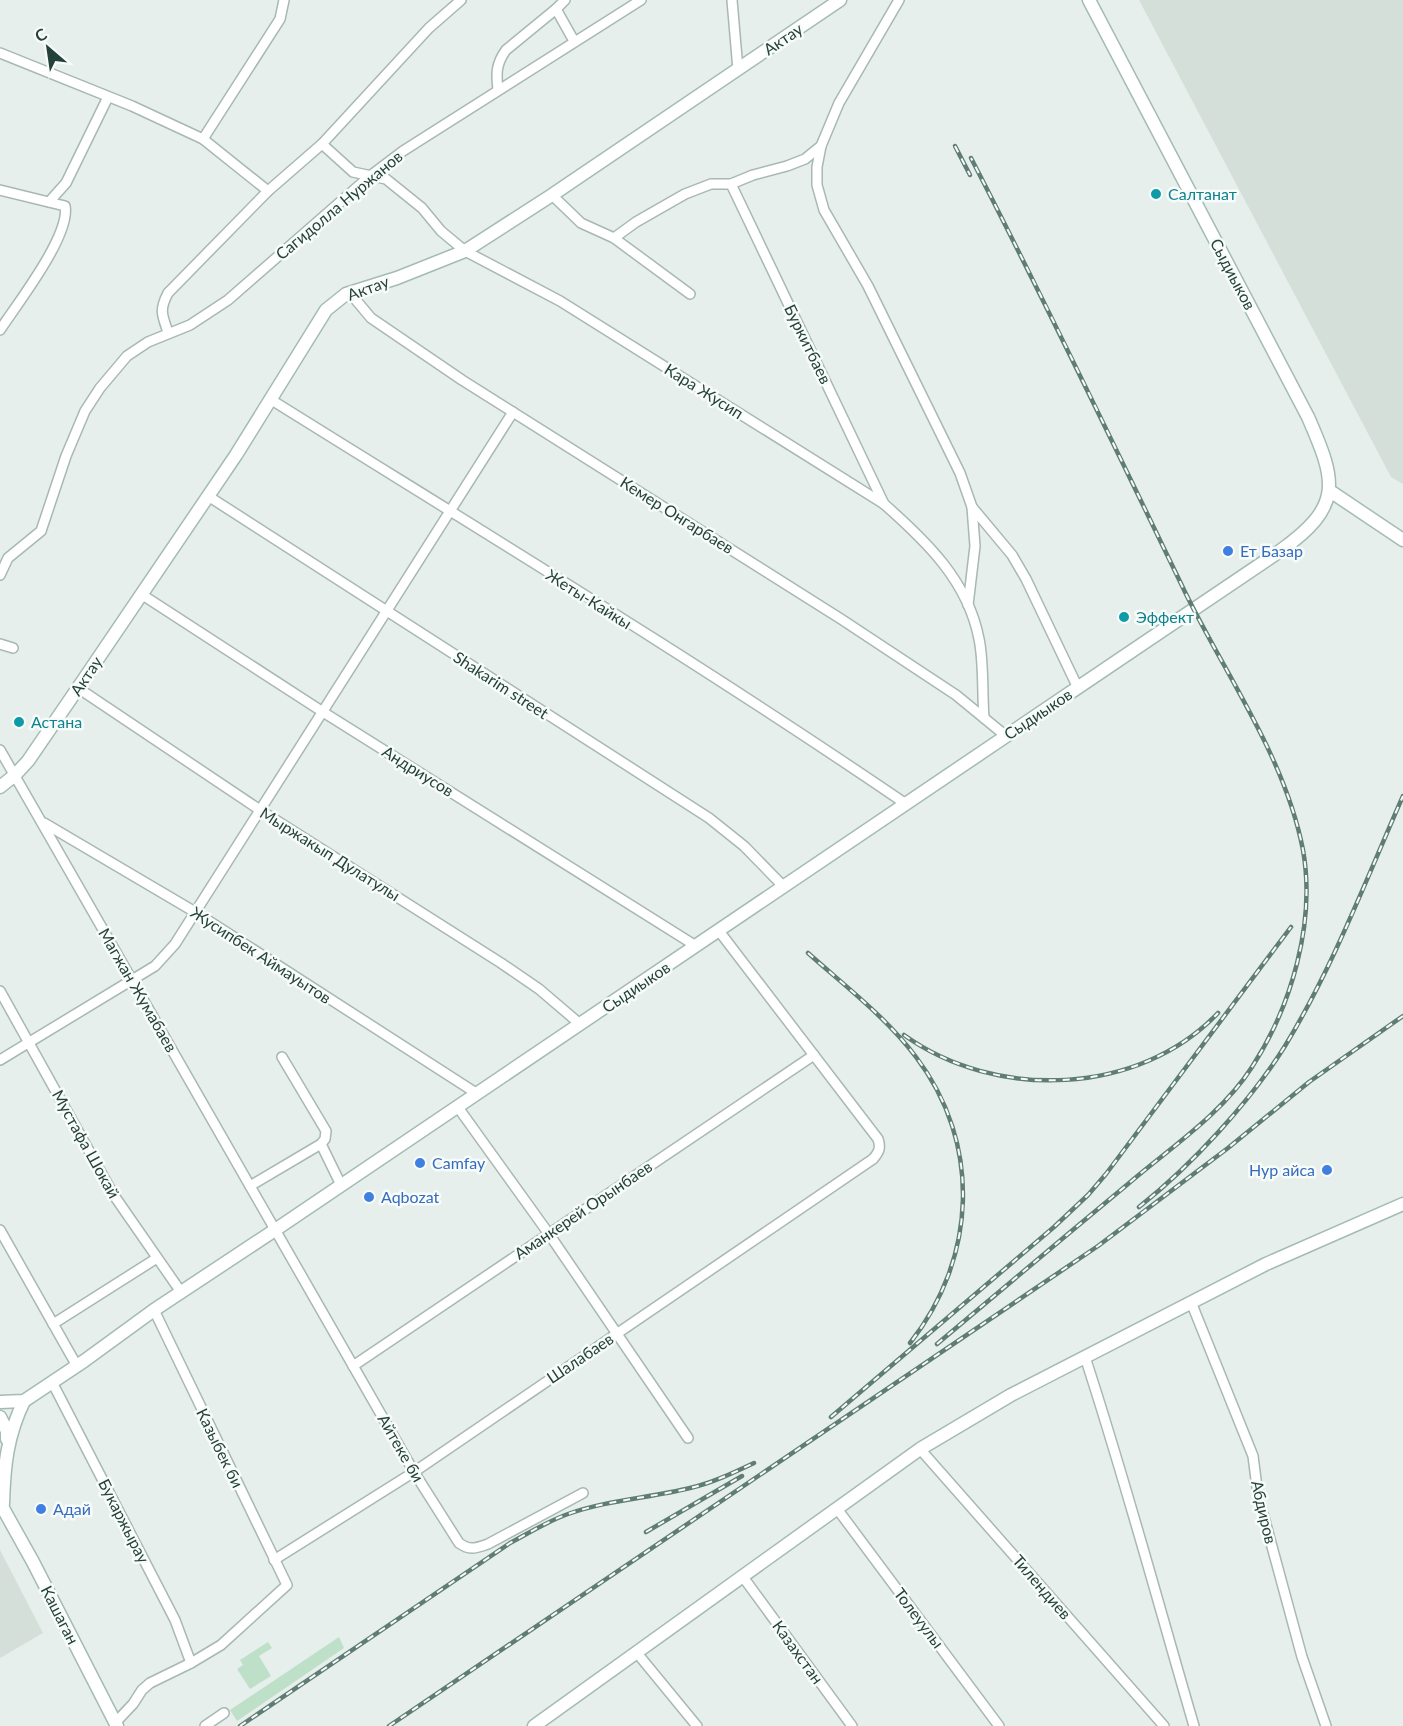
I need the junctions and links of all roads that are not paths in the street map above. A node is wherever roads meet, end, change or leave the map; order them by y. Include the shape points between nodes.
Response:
1 (284, 0) edge
2 (461, 0) edge
3 (565, 0) edge
4 (641, 0) edge
5 (732, 0) edge
6 (840, 0) edge
7 (899, 0) edge
8 (1089, 0) edge
9 (556, 9) junction
10 (574, 41) junction
11 (0, 53) edge
12 (738, 70) junction
13 (498, 90) junction
14 (108, 97) junction
15 (203, 139) junction
16 (322, 144) junction
17 (821, 146) junction
18 (370, 176) junction
19 (731, 184) junction
20 (0, 190) edge
21 (268, 191) junction
22 (552, 195) junction
23 (49, 202) junction
24 (614, 238) junction
25 (465, 251) junction
26 (350, 292) junction
27 (690, 294) dead end
28 (0, 330) edge
29 (168, 332) junction
30 (270, 399) junction
31 (513, 412) junction
32 (1330, 491) junction
33 (208, 496) junction
34 (884, 504) junction
35 (972, 507) junction
36 (449, 512) junction
37 (1403, 540) edge
38 (0, 575) edge
39 (141, 594) junction
40 (968, 606) junction
41 (386, 612) junction
42 (0, 644) edge
43 (13, 648) dead end
44 (78, 688) junction
45 (1078, 688) junction
46 (323, 711) junction
47 (984, 718) junction
48 (1006, 736) junction
49 (0, 750) edge
50 (15, 775) junction
51 (0, 787) edge
52 (906, 804) junction
53 (260, 810) junction
54 (42, 822) junction
55 (784, 887) junction
56 (195, 912) junction
57 (719, 931) junction
58 (696, 946) junction
59 (132, 980) junction
60 (0, 991) edge
61 (580, 1024) junction
62 (29, 1043) junction
63 (814, 1055) junction
64 (282, 1058) dead end
65 (0, 1060) edge
66 (476, 1093) junction
67 (457, 1106) junction
68 (321, 1144) junction
69 (341, 1185) junction
70 (250, 1186) junction
71 (1403, 1204) edge
72 (0, 1230) edge
73 (275, 1230) junction
74 (549, 1234) junction
75 (157, 1257) junction
76 (181, 1292) junction
77 (1191, 1302) junction
78 (154, 1310) junction
79 (53, 1324) junction
80 (617, 1333) junction
81 (1085, 1357) junction
82 (77, 1366) junction
83 (353, 1366) junction
84 (52, 1382) junction
85 (24, 1401) junction
86 (0, 1402) edge
87 (0, 1417) edge
88 (688, 1438) dead end
89 (7, 1444) junction
90 (920, 1449) junction
91 (0, 1462) edge
92 (414, 1472) junction
93 (583, 1493) dead end
94 (1, 1504) edge
95 (838, 1510) junction
96 (274, 1560) junction
97 (743, 1577) junction
98 (637, 1653) junction
99 (191, 1663) junction
100 (224, 1713) dead end
101 (116, 1724) edge
102 (542, 1724) edge
103 (205, 1726) edge
104 (697, 1726) edge
105 (852, 1726) edge
106 (999, 1726) edge
107 (1164, 1726) edge
108 (1194, 1726) edge
109 (1326, 1726) edge

1 - 15 street via 280,19
2 - 16 street via 429,28
3 - 9 street
4 - 10 street, Сагидолла Нуржанов
5 - 12 street
6 - 12 street, Актау
7 - 17 street via 839,103
8 - 32 street, Сыдиыков via 1308,417 1322,450
9 - 10 street
9 - 13 street via 506,50 496,66
10 - 13 street, Сагидолла Нуржанов
11 - 14 street
12 - 22 street, Актау
13 - 18 street, Сагидолла Нуржанов
14 - 15 street
14 - 23 street via 66,183
15 - 21 street
16 - 18 street, Кара Жусип via 353,172
16 - 21 street
17 - 19 street via 805,159
17 - 35 street via 817,185 824,210 873,296 960,473
18 - 25 street, Кара Жусип via 386,179
18 - 29 street, Сагидолла Нуржанов via 228,300 190,325
19 - 24 street via 711,184 685,194
19 - 34 street, Буркитбаев
20 - 23 street
21 - 29 street via 168,293 162,313
22 - 24 street via 581,223
22 - 25 street, Актау
23 - 28 street via 65,206 65,222 58,241
24 - 27 street
25 - 26 street, Актау
25 - 34 street, Кара Жусип via 560,301
26 - 30 street, Актау via 326,310
26 - 31 street, Кемер Онгарбаев via 371,318
29 - 38 street, Сагидолла Нуржанов via 128,356 100,388 66,456 41,531 8,558
30 - 33 street, Актау
30 - 36 street, Жеты-Кайкы
31 - 36 street
31 - 47 street, Кемер Онгарбаев via 841,619
32 - 37 street
32 - 45 street, Сыдиыков via 1322,511 1304,534
33 - 39 street, Актау
33 - 41 street, Shakarim street
34 - 40 street, Кара Жусип via 920,535 952,573
35 - 40 street via 975,546
35 - 45 street via 1012,555
36 - 41 street
36 - 52 street, Жеты-Кайкы
39 - 44 street, Актау
39 - 46 street, Андриусов
40 - 47 street, Кара Жусип via 979,639
41 - 46 street
41 - 55 street, Shakarim street via 709,818 744,846
42 - 43 street
44 - 50 street, Актау
44 - 53 street, Мыржакып Дулатулы
45 - 48 street, Сыдиыков
46 - 53 street
46 - 58 street, Андриусов
47 - 48 street, Кемер Онгарбаев
48 - 52 street, Сыдиыков
49 - 50 street, Магжан Жумабаев
50 - 51 street, Актау
50 - 54 street, Магжан Жумабаев
52 - 55 street, Сыдиыков
53 - 56 street
53 - 61 street, Мыржакып Дулатулы via 501,963
54 - 56 street, Жусипбек Аймауытов
54 - 59 street, Магжан Жумабаев
55 - 57 street, Сыдиыков
56 - 59 street via 155,966
56 - 66 street, Жусипбек Аймауытов
57 - 58 street, Сыдиыков
57 - 63 street
58 - 61 street, Сыдиыков
59 - 62 street
59 - 70 street, Магжан Жумабаев
60 - 62 street, Мустафа Шокай
61 - 66 street, Сыдиыков
62 - 65 street
62 - 75 street, Мустафа Шокай via 113,1194
63 - 74 street, Аманкерей Орынбаев
63 - 80 street, Шалабаев via 878,1139 880,1149 873,1160
64 - 68 street via 326,1131
66 - 67 street, Сыдиыков
67 - 69 street, Сыдиыков
67 - 74 street
68 - 69 street
68 - 70 street
69 - 73 street, Сыдиыков
70 - 73 street, Магжан Жумабаев
71 - 77 street via 1266,1264
72 - 79 street
73 - 76 street, Сыдиыков
73 - 83 street, Айтеке би
74 - 80 street
74 - 83 street, Аманкерей Орынбаев
75 - 76 street, Мустафа Шокай
75 - 79 street
76 - 78 street, Сыдиыков
77 - 81 street
77 - 109 street, Абдиров via 1253,1456 1261,1505 1302,1657
78 - 82 street, Сыдиыков
78 - 96 street, Казыбек би
79 - 82 street
80 - 88 street
80 - 92 street, Шалабаев
81 - 90 street
81 - 108 street
82 - 84 street, Сыдиыков
83 - 92 street, Айтеке би
84 - 85 street, Сыдиыков
84 - 99 street, Букаржырау via 175,1620
85 - 86 street
85 - 89 street
87 - 89 street via 7,1431
89 - 91 street
89 - 94 street
90 - 95 street
90 - 107 street, Тилендиев
92 - 93 street, Айтеке би via 459,1543 467,1548 488,1544
92 - 96 street, Шалабаев
94 - 101 street, Кашаган
95 - 97 street
95 - 106 street, Толеуулы
96 - 99 street, Казыбек би via 287,1585 221,1645
97 - 98 street
97 - 105 street, Казахстан
98 - 102 street
98 - 104 street
99 - 101 street via 150,1683
100 - 103 street

